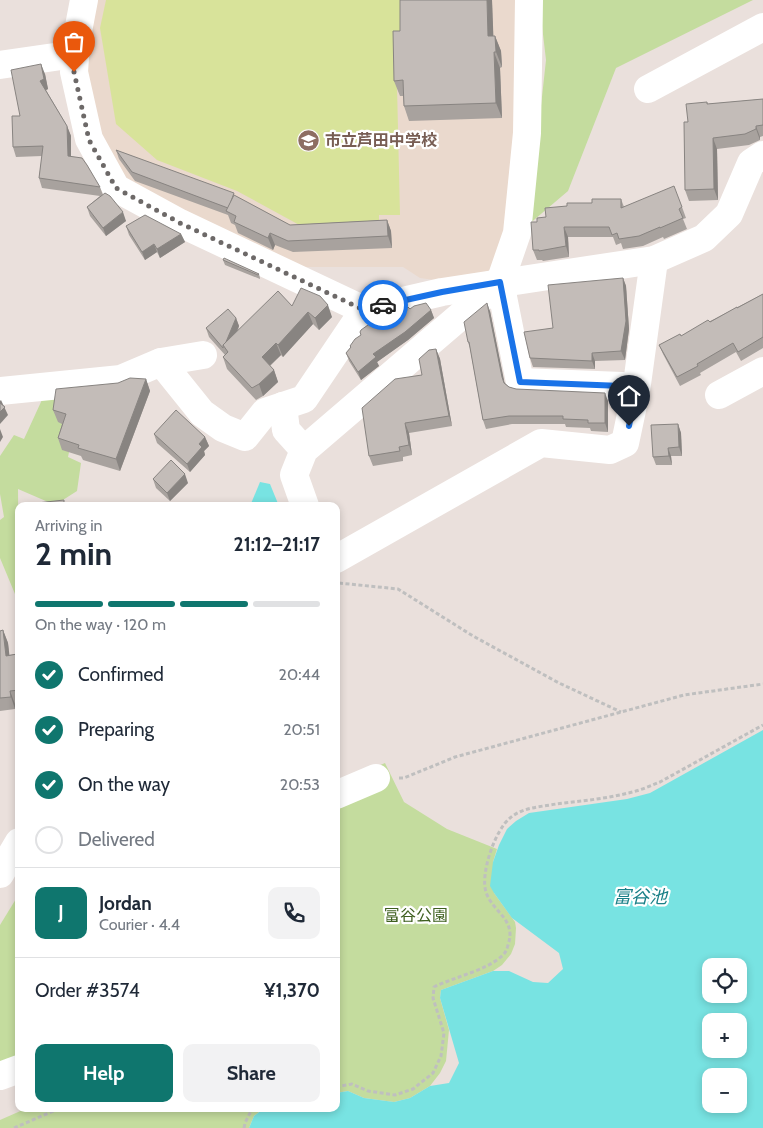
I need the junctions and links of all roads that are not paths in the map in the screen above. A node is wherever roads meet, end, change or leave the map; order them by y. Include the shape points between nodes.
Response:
1 (84, 0) edge
2 (529, 0) edge
3 (763, 27) edge
4 (75, 54) junction
5 (0, 65) edge
6 (648, 88) dead end
7 (763, 155) edge
8 (654, 260) junction
9 (500, 282) junction
10 (364, 310) junction
11 (203, 354) dead end
12 (161, 362) junction
13 (759, 382) edge
14 (0, 391) edge
15 (636, 391) junction
16 (719, 395) dead end
17 (282, 406) junction
18 (304, 450) junction
19 (304, 502) edge
20 (340, 557) edge
21 (376, 778) road end
22 (340, 792) edge
23 (15, 849) edge
24 (0, 874) edge
25 (15, 1070) edge
26 (0, 1076) edge

1 - 4 street
2 - 9 street via 526,151 517,232
3 - 6 street
4 - 5 street
4 - 10 street via 74,72 89,140 116,188 180,223
7 - 8 street via 751,163 729,214 723,220 704,238
8 - 9 street
8 - 15 street
9 - 10 street
9 - 15 street via 520,382 622,386
9 - 18 street
10 - 17 street via 304,399
11 - 12 street
12 - 14 street via 121,379
12 - 17 street via 202,413 223,428 245,437 265,412
13 - 16 street
15 - 20 street via 626,443 610,450 541,443
17 - 18 street via 286,430
18 - 19 street via 294,475
21 - 22 street
23 - 24 street
25 - 26 street

